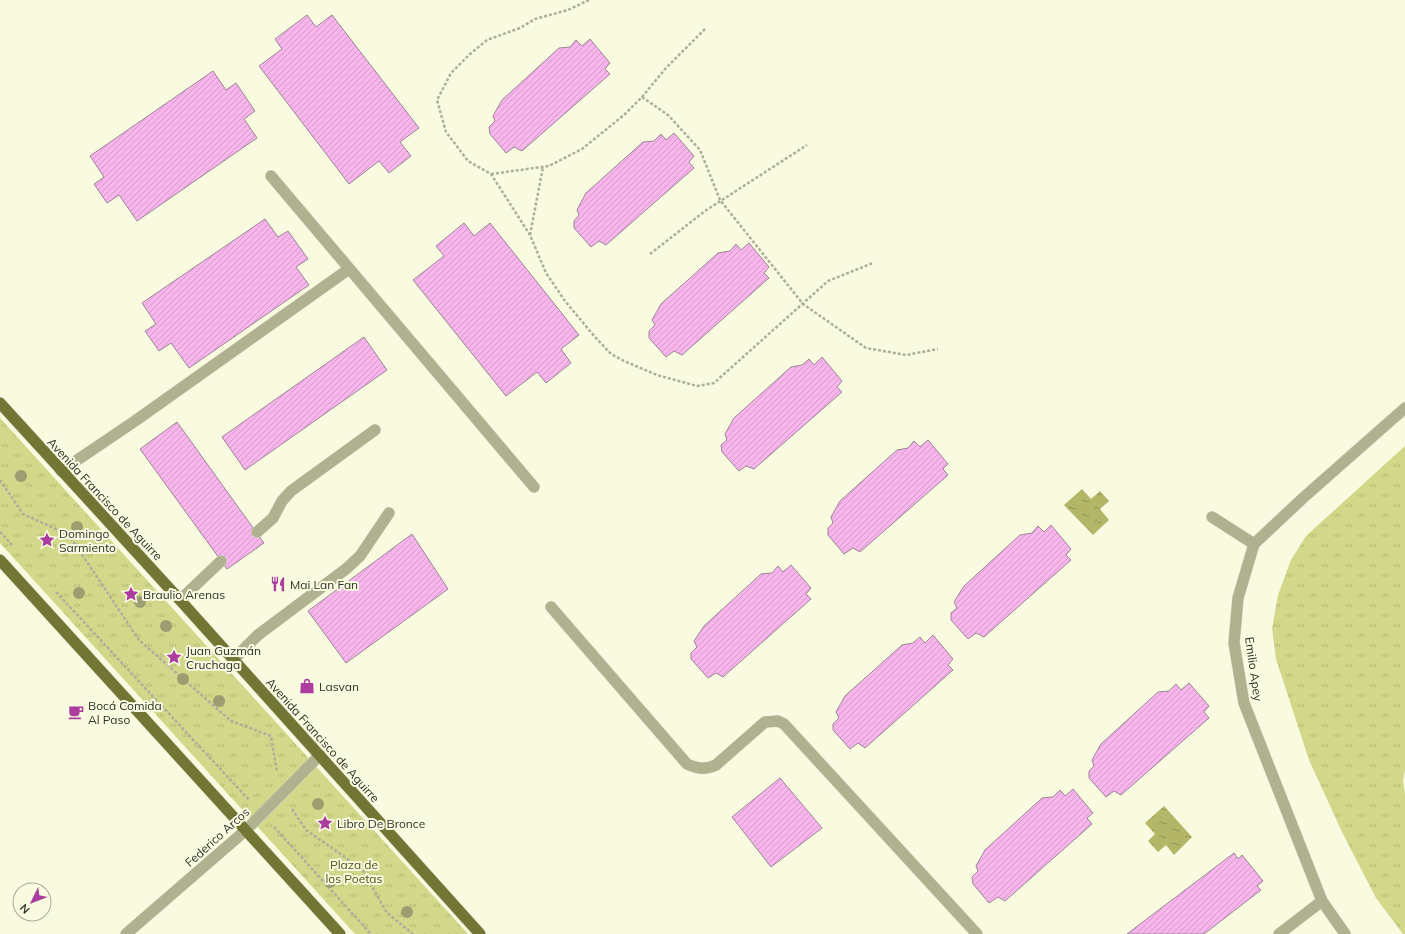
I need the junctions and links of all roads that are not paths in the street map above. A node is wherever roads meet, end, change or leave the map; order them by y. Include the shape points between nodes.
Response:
1 (271, 176) dead end
2 (349, 269) junction
3 (0, 403) edge
4 (1405, 408) edge
5 (375, 430) dead end
6 (61, 471) junction
7 (534, 487) dead end
8 (389, 513) dead end
9 (1212, 517) dead end
10 (256, 532) dead end
11 (1254, 544) junction
12 (0, 560) edge
13 (221, 561) dead end
14 (180, 600) junction
15 (551, 607) dead end
16 (233, 660) junction
17 (320, 755) junction
18 (246, 830) junction
19 (1322, 901) junction
20 (126, 934) edge
21 (340, 934) edge
22 (480, 934) edge
23 (977, 934) edge
24 (1279, 934) edge
25 (1345, 934) edge

1 - 2 street
2 - 6 street
2 - 7 street
3 - 6 main road, Avenida Francisco de Aguirre
4 - 11 street
5 - 10 street via 291,491 273,518
6 - 14 main road, Avenida Francisco de Aguirre
8 - 16 street via 360,556 258,635
9 - 11 street
11 - 19 street, Emilio Apey via 1238,598 1234,643 1244,703
12 - 18 main road
13 - 14 street
14 - 16 main road, Avenida Francisco de Aguirre
15 - 23 street via 687,764 694,768 702,769 716,765 765,722 778,721 784,724
16 - 17 main road, Avenida Francisco de Aguirre
17 - 18 street, Federico Arcos
17 - 22 main road, Avenida Francisco de Aguirre
18 - 20 street, Federico Arcos
18 - 21 main road
19 - 24 street
19 - 25 street, Emilio Apey

